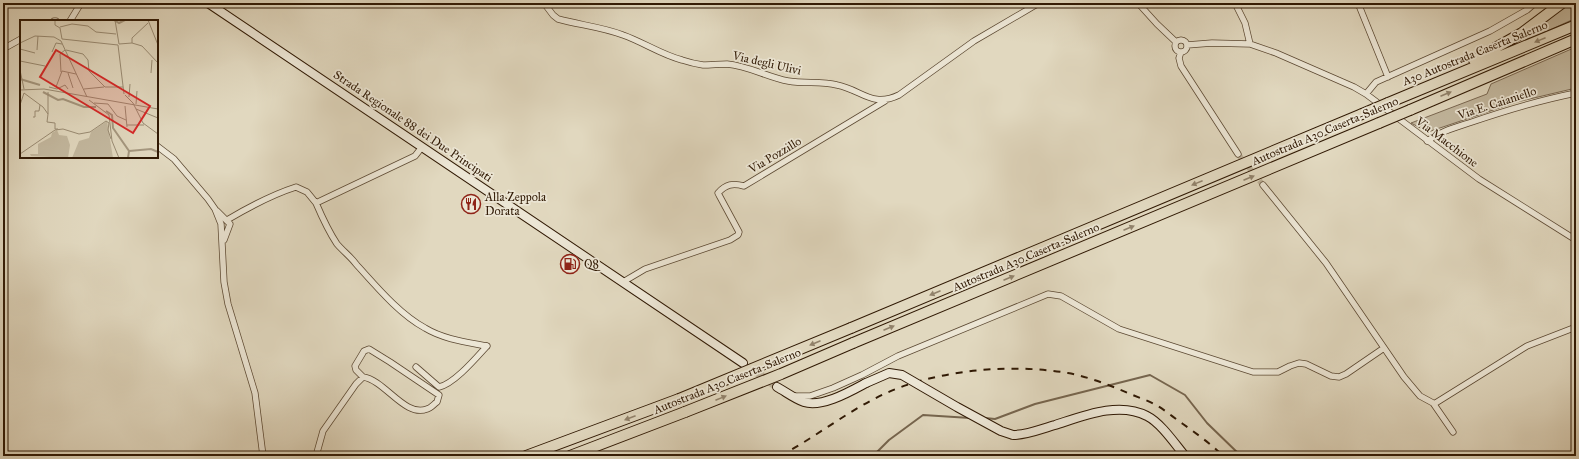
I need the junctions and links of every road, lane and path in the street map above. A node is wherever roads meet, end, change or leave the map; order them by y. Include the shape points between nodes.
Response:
1 (81, 3) edge
2 (208, 3) edge
3 (544, 3) edge
4 (1039, 3) edge
5 (1138, 3) edge
6 (1235, 3) edge
7 (1358, 3) edge
8 (1536, 3) edge
9 (1562, 3) edge
10 (71, 20) edge
11 (1576, 25) edge
12 (1576, 39) edge
13 (20, 40) edge
14 (1176, 42) junction
15 (1250, 44) junction
16 (1187, 45) junction
17 (3, 49) edge
18 (1181, 52) junction
19 (1388, 77) junction
20 (1576, 93) edge
21 (1366, 94) junction
22 (887, 100) junction
23 (1388, 103) junction
24 (1362, 114) joint
25 (1427, 141) junction
26 (158, 147) edge
27 (422, 147) junction
28 (1238, 154) tunnel mouth
29 (1263, 184) tunnel mouth
30 (316, 203) junction
31 (215, 209) junction
32 (228, 224) junction
33 (221, 226) junction
34 (1576, 240) edge
35 (222, 244) junction
36 (623, 282) junction
37 (1576, 327) edge
38 (1384, 348) junction
39 (743, 363) tunnel mouth
40 (416, 366) dead end
41 (363, 377) junction
42 (777, 387) tunnel mouth
43 (793, 396) junction
44 (1434, 404) junction
45 (1452, 432) dead end
46 (263, 456) edge
47 (316, 456) edge
48 (526, 456) edge
49 (570, 456) edge
50 (1186, 456) edge

1 - 10 street
2 - 27 main road, Strada Regionale 88 dei Due Principati
3 - 22 street, Via degli Ulivi via 558,19 624,35 681,60 702,65 726,64 746,67 787,81 838,85 870,98
4 - 22 street via 974,41 900,95
5 - 14 street
6 - 15 street via 1245,23
7 - 19 street
8 - 19 street via 1490,31
9 - 23 highway via 1522,33 1486,55
11 -> 23 highway, A30 Autostrada Caserta Salerno
49 -> 12 highway, Autostrada A30 Caserta-Salerno, bridge via 781,374
13 - 17 street
14 - 16 street via 1182,40
14 - 18 street via 1175,48
15 - 16 street, Via Macchione
15 - 21 street, Via Macchione via 1332,76
16 - 18 street via 1186,50
18 - 28 street via 1181,66
19 - 21 street via 1376,82
20 - 25 street, Via E. Caianiello via 1500,113 1436,134
21 - 25 street, Via Macchione
22 - 36 street, Via Pozzillo via 744,186 729,184 722,188 718,193 734,221 738,235 645,269
23 - 24 highway, A30 Autostrada Caserta Salerno, bridge
24 -> 48 highway, Autostrada A30 Caserta-Salerno, bridge via 680,399
25 - 34 street, Via Macchione via 1479,179
26 - 31 street via 174,159
27 - 30 street via 415,156
27 - 36 main road, Strada Regionale 88 dei Due Principati
29 - 38 street via 1326,263
30 - 32 street via 307,192 296,187 279,192 248,208
30 - 40 street via 338,244 368,278 411,318 431,332 486,346 444,386 438,387
31 - 32 street
31 - 33 street
32 - 33 street via 224,230
32 - 35 street
33 - 35 street
35 - 46 street via 228,304 255,393
36 - 39 main road, Strada Regionale 88 dei Due Principati
37 - 44 street via 1527,346
38 - 43 street via 1339,377 1299,363 1278,372 1253,372 1119,329 1061,296 1048,294 898,356 833,388 810,396
38 - 44 street via 1420,396
41 - 41 street via 369,378 407,407 417,411 428,409 437,402 439,395 369,350 364,351 355,366
41 - 47 street via 323,431
42 - 43 main road
43 - 50 main road, bridge via 805,403 813,404 838,397 889,373 902,375 1001,431 1013,435 1026,434 1106,411 1132,410 1148,416
44 - 45 street

